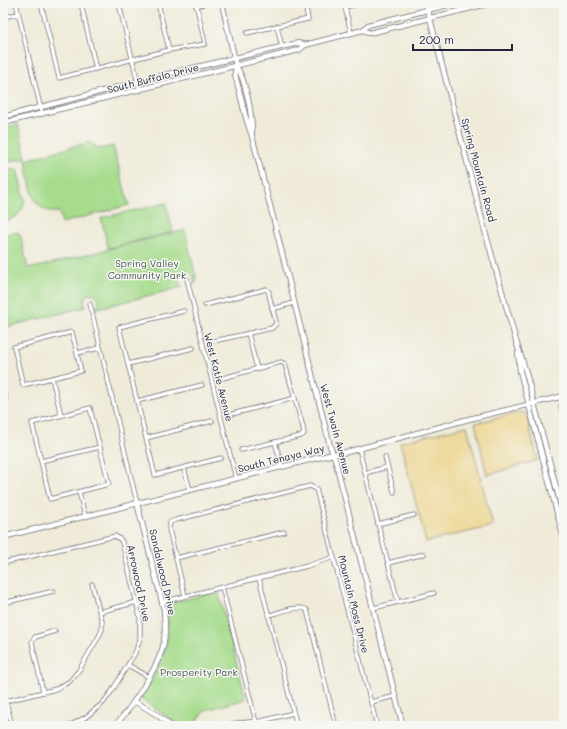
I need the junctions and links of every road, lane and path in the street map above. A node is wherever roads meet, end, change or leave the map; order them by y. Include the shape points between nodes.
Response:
1 (16, 3) edge
2 (41, 3) edge
3 (158, 3) edge
4 (206, 3) edge
5 (222, 3) edge
6 (305, 3) edge
7 (363, 3) edge
8 (426, 3) edge
9 (455, 3) edge
10 (491, 3) edge
11 (119, 4) edge
12 (196, 4) edge
13 (344, 5) edge
14 (82, 8) dead end
15 (428, 10) junction
16 (18, 14) junction
17 (3, 17) edge
18 (430, 18) junction
19 (277, 26) junction
20 (363, 30) junction
21 (247, 33) dead end
22 (350, 33) junction
23 (305, 45) junction
24 (282, 47) junction
25 (169, 50) junction
26 (234, 59) junction
27 (132, 60) junction
28 (236, 66) junction
29 (96, 69) junction
30 (138, 82) junction
31 (140, 91) junction
32 (40, 107) junction
33 (42, 114) junction
34 (3, 117) edge
35 (3, 124) edge
36 (187, 279) dead end
37 (294, 303) junction
38 (90, 304) dead end
39 (205, 305) dead end
40 (272, 309) junction
41 (184, 310) dead end
42 (248, 333) junction
43 (214, 341) dead end
44 (516, 341) junction
45 (100, 348) junction
46 (193, 348) dead end
47 (77, 353) junction
48 (128, 364) junction
49 (257, 369) junction
50 (52, 378) junction
51 (223, 378) dead end
52 (202, 385) dead end
53 (3, 389) edge
54 (564, 396) edge
55 (295, 398) junction
56 (137, 401) junction
57 (3, 403) edge
58 (534, 403) junction
59 (529, 404) junction
60 (561, 406) dead end
61 (232, 414) dead end
62 (61, 416) junction
63 (564, 419) edge
64 (212, 421) dead end
65 (146, 438) junction
66 (275, 442) junction
67 (100, 447) junction
68 (359, 449) junction
69 (241, 450) dead end
70 (333, 454) junction
71 (221, 458) dead end
72 (385, 458) dead end
73 (41, 461) junction
74 (282, 467) junction
75 (387, 467) junction
76 (184, 468) junction
77 (365, 473) junction
78 (236, 479) junction
79 (548, 481) junction
80 (190, 490) junction
81 (79, 492) junction
82 (394, 492) dead end
83 (137, 503) junction
84 (414, 515) dead end
85 (85, 516) junction
86 (564, 516) edge
87 (558, 517) junction
88 (378, 524) junction
89 (564, 526) edge
90 (284, 532) dead end
91 (3, 537) edge
92 (564, 539) edge
93 (424, 554) dead end
94 (334, 557) junction
95 (176, 558) junction
96 (3, 563) edge
97 (388, 563) junction
98 (259, 578) junction
99 (92, 584) dead end
100 (222, 587) junction
101 (54, 590) dead end
102 (434, 593) dead end
103 (185, 596) junction
104 (137, 602) junction
105 (162, 602) junction
106 (398, 602) junction
107 (3, 603) edge
108 (374, 608) junction
109 (99, 612) junction
110 (268, 615) junction
111 (55, 632) dead end
112 (128, 665) junction
113 (149, 677) junction
114 (3, 690) edge
115 (43, 692) junction
116 (396, 696) junction
117 (6, 701) junction
118 (134, 701) junction
119 (371, 702) junction
120 (293, 713) junction
121 (256, 722) junction
122 (12, 726) edge
123 (69, 726) edge
124 (114, 726) edge
125 (171, 726) edge
126 (225, 726) edge
127 (296, 726) edge
128 (336, 726) edge
129 (377, 726) edge
130 (403, 726) edge

1 - 16 street
2 - 29 street via 59,78
3 - 25 street
4 - 12 street
5 - 26 main road, West Twain Avenue
6 - 19 street via 308,19
7 - 13 street
8 - 15 main road, Spring Mountain Road
9 - 15 main road, South Buffalo Drive
10 - 18 main road, South Buffalo Drive
11 - 27 street
12 - 25 street via 205,44
13 - 22 street
14 - 29 street
15 - 18 main road, Spring Mountain Road
15 - 20 main road, South Buffalo Drive via 368,25
16 - 17 street
16 - 32 street
18 - 20 main road, South Buffalo Drive via 370,33
18 - 44 main road, Spring Mountain Road
19 - 21 street
19 - 24 street
20 - 22 main road, South Buffalo Drive
22 - 23 main road, South Buffalo Drive
23 - 24 main road, South Buffalo Drive
23 - 28 main road, South Buffalo Drive via 299,50
24 - 26 main road, South Buffalo Drive
25 - 27 street
26 - 28 main road, West Twain Avenue
26 - 30 main road, South Buffalo Drive
27 - 29 street
27 - 30 street
28 - 31 main road, South Buffalo Drive
28 - 37 main road, West Twain Avenue via 241,73 252,117 252,136
30 - 31 street
30 - 32 main road, South Buffalo Drive
31 - 33 main road, South Buffalo Drive
32 - 33 street
32 - 34 main road, South Buffalo Drive
33 - 35 main road, South Buffalo Drive
36 - 78 street, West Katie Avenue
37 - 40 street
37 - 70 main road, West Twain Avenue
38 - 45 street
39 - 40 street via 264,289 269,292
40 - 42 street via 276,324 272,328
41 - 48 street via 119,327
42 - 43 street
42 - 49 street
44 - 58 main road, Spring Mountain Road
44 - 59 main road, Spring Mountain Road via 520,371
45 - 47 street
45 - 83 street
46 - 48 street
47 - 50 street via 81,371
47 - 50 street via 72,332 14,347 23,385
48 - 56 street
49 - 51 street
49 - 55 street via 281,362 287,365
50 - 62 street
52 - 56 street
53 - 57 street via 6,402
54 - 58 main road, South Tenaya Way
55 - 61 street
55 - 66 street via 303,435
56 - 65 street
58 - 59 main road, South Tenaya Way
58 - 86 main road, Spring Mountain Road
59 - 68 main road, South Tenaya Way
59 - 79 main road, Spring Mountain Road
60 - 63 street
62 - 67 street via 90,408
62 - 73 street via 32,423
64 - 65 street
65 - 76 street via 155,475
66 - 69 street
66 - 74 street
67 - 73 street
67 - 81 street via 109,484
68 - 70 main road, South Tenaya Way
68 - 77 street
70 - 74 main road, South Tenaya Way
70 - 108 main road, West Twain Avenue
71 - 76 street
72 - 75 street
73 - 81 street via 50,499
74 - 78 main road, South Tenaya Way
75 - 77 street
75 - 82 street
76 - 80 street
77 - 88 street
78 - 80 main road, South Tenaya Way
79 - 86 main road
79 - 87 main road, Spring Mountain Road
80 - 83 main road, South Tenaya Way
81 - 85 street
83 - 85 main road, South Tenaya Way
83 - 105 main road, Sandalwood Drive
84 - 88 street
85 - 91 main road, South Tenaya Way
87 - 89 main road
87 - 92 main road, Spring Mountain Road
88 - 97 street
90 - 95 street
93 - 97 street
94 - 95 street, Mountain Moss Drive via 317,492 310,486 170,522 169,529
94 - 98 street
94 - 119 street, Mountain Moss Drive
95 - 103 street
96 - 104 street, Arrowood Drive via 115,536 122,542
97 - 106 street
98 - 100 street
98 - 110 street
99 - 109 street
100 - 103 street
100 - 121 street
101 - 107 street
102 - 106 street
103 - 105 street
104 - 109 street
104 - 112 street, Arrowood Drive via 141,624 140,639
105 - 113 main road, Sandalwood Drive via 165,624 162,650
106 - 108 street
108 - 116 main road, West Twain Avenue
109 - 115 street via 102,621 101,632 80,670 61,687
110 - 120 street
110 - 128 street via 298,608 307,610
111 - 115 street via 33,639 32,645
112 - 113 street
112 - 123 street, Arrowood Drive via 103,703 86,717
113 - 118 main road, Sandalwood Drive
114 - 117 street
115 - 117 street
116 - 119 street
116 - 130 main road, West Twain Avenue
117 - 122 street
118 - 124 main road, Sandalwood Drive
118 - 125 main road
119 - 129 street, Mountain Moss Drive
120 - 121 street
120 - 127 street
121 - 126 street

